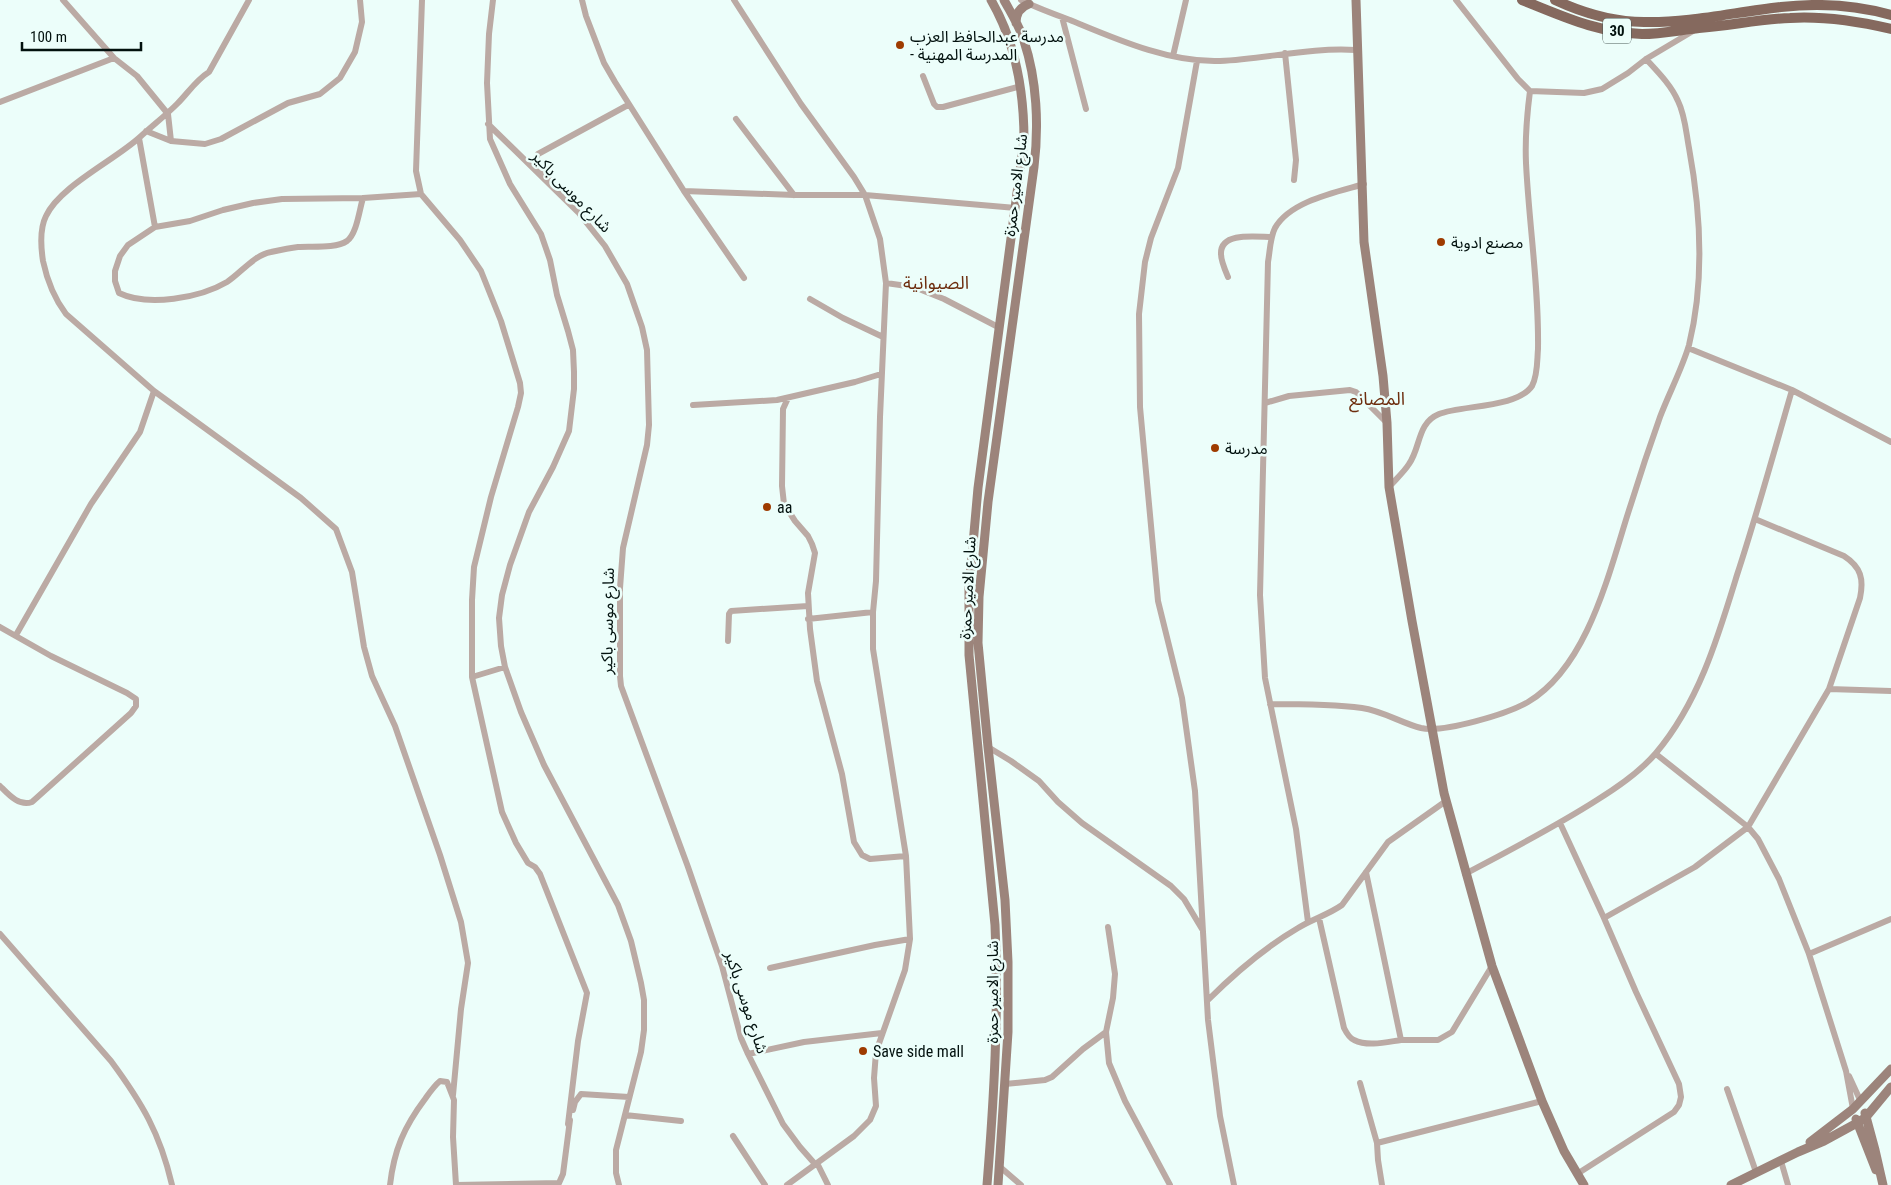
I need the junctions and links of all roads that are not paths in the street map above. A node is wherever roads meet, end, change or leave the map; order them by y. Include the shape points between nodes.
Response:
1 (63, 0) edge
2 (249, 0) edge
3 (360, 0) edge
4 (422, 0) edge
5 (493, 0) edge
6 (582, 0) edge
7 (734, 0) edge
8 (991, 0) edge
9 (1004, 0) edge
10 (1186, 0) edge
11 (1356, 0) edge
12 (1456, 0) edge
13 (1522, 0) edge
14 (1555, 0) edge
15 (1029, 2) edge
16 (1891, 15) edge
17 (1062, 17) junction
18 (1016, 23) junction
19 (1699, 28) junction
20 (1891, 29) edge
21 (1356, 50) junction
22 (1285, 53) junction
23 (1173, 56) junction
24 (114, 58) junction
25 (1646, 59) junction
26 (1197, 61) junction
27 (923, 76) dead end
28 (1021, 86) junction
29 (1530, 91) junction
30 (0, 102) edge
31 (628, 105) junction
32 (1086, 109) dead end
33 (168, 114) junction
34 (736, 120) dead end
35 (488, 124) junction
36 (146, 131) junction
37 (140, 138) junction
38 (171, 140) junction
39 (1294, 180) dead end
40 (1364, 184) junction
41 (684, 191) junction
42 (558, 193) junction
43 (421, 194) junction
44 (794, 195) junction
45 (865, 195) junction
46 (363, 198) junction
47 (1016, 208) junction
48 (154, 227) junction
49 (1272, 237) junction
50 (1228, 277) dead end
51 (744, 278) dead end
52 (886, 283) junction
53 (810, 299) dead end
54 (1000, 328) junction
55 (883, 337) junction
56 (1688, 348) junction
57 (881, 374) junction
58 (1792, 390) junction
59 (154, 391) junction
60 (788, 398) junction
61 (1265, 403) junction
62 (693, 405) dead end
63 (1387, 423) junction
64 (1891, 442) edge
65 (1389, 487) junction
66 (1755, 519) junction
67 (808, 606) junction
68 (873, 612) junction
69 (808, 619) junction
70 (0, 627) edge
71 (16, 636) junction
72 (728, 641) dead end
73 (505, 667) junction
74 (472, 677) junction
75 (1828, 689) junction
76 (1891, 691) edge
77 (1270, 704) junction
78 (1433, 730) junction
79 (988, 747) junction
80 (1656, 754) junction
81 (0, 786) edge
82 (1446, 801) junction
83 (1560, 823) junction
84 (997, 824) junction
85 (985, 826) junction
86 (1748, 827) junction
87 (906, 856) junction
88 (1366, 872) junction
89 (1466, 874) junction
90 (1319, 918) junction
91 (1604, 918) junction
92 (1891, 920) edge
93 (1308, 922) junction
94 (1108, 927) dead end
95 (1202, 930) junction
96 (0, 934) edge
97 (910, 939) junction
98 (1809, 954) junction
99 (1492, 966) junction
100 (770, 968) dead end
101 (1208, 1000) junction
102 (1106, 1032) junction
103 (882, 1033) junction
104 (1401, 1040) junction
105 (748, 1054) junction
106 (1891, 1069) edge
107 (1846, 1071) junction
108 (1360, 1083) dead end
109 (1005, 1084) junction
110 (1891, 1087) edge
111 (1727, 1090) dead end
112 (454, 1095) junction
113 (629, 1097) junction
114 (1542, 1101) junction
115 (1861, 1102) junction
116 (1853, 1109) junction
117 (626, 1115) junction
118 (1866, 1116) junction
119 (681, 1121) dead end
120 (1857, 1123) junction
121 (568, 1124) junction
122 (733, 1136) dead end
123 (1377, 1143) junction
124 (1798, 1152) junction
125 (1781, 1161) junction
126 (817, 1163) junction
127 (999, 1166) junction
128 (1756, 1172) junction
129 (1577, 1174) junction
130 (1882, 1184) edge
131 (172, 1185) edge
132 (390, 1185) edge
133 (619, 1185) edge
134 (765, 1185) edge
135 (787, 1185) edge
136 (828, 1185) edge
137 (987, 1185) edge
138 (998, 1185) edge
139 (1022, 1185) edge
140 (1170, 1185) edge
141 (1234, 1185) edge
142 (1382, 1185) edge
143 (1584, 1185) edge
144 (1731, 1185) edge
145 (1788, 1185) edge

1 - 24 street
2 - 33 street via 209,72
3 - 38 street via 362,22 355,52 332,86 320,94 288,103 221,139 205,144
4 - 43 street via 416,171
5 - 35 street via 487,74
6 - 31 street via 604,63
7 - 45 street
8 - 28 main road, شارع الامير حمزة via 1010,40
9 - 18 main road, شارع الامير حمزة
10 - 23 street
11 - 21 main road
12 - 29 street
13 - 19 main road, 30 via 1599,29 1644,34
14 - 16 main road, 30 via 1596,15 1644,22 1704,18 1782,7 1853,7
15 - 17 street
15 - 18 main road via 1017,13
17 - 23 street via 1108,36
17 - 32 street
18 - 79 main road, شارع الامير حمزة via 1031,70 1036,148 982,557 978,643
19 - 20 main road, 30 via 1817,17
19 - 25 street
21 - 22 street via 1322,48
21 - 40 main road
22 - 26 street via 1250,59
22 - 39 street via 1296,160
23 - 26 street
24 - 30 street
24 - 33 street via 136,76
25 - 29 street via 1611,85 1593,92
25 - 56 street via 1671,87 1682,109 1695,183 1700,221 1698,299
26 - 95 street via 1178,168 1145,262 1139,314 1139,365 1158,602 1182,698 1195,791
27 - 28 street via 937,107
28 - 47 main road, شارع الامير حمزة via 1024,140
29 - 65 street via 1526,160 1538,324 1537,370 1532,385 1524,394 1439,414 1426,423 1410,463
31 - 41 street
31 - 42 street via 538,154 535,160
33 - 36 street
33 - 38 street
34 - 44 street
35 - 42 street, شارع موسى باكير
35 - 73 street via 490,139 510,184 541,234 573,350 574,372 568,432 517,541 502,595 501,646
36 - 37 street
36 - 38 street
37 - 48 street
37 - 59 street via 61,197 47,214 42,257 58,304 66,314
40 - 49 street via 1298,207 1286,215
40 - 63 main road via 1364,242
41 - 44 street
41 - 51 street
42 - 105 street, شارع موسى باكير via 605,246 627,284 642,327 647,350 649,425 623,548 621,686 688,867
43 - 46 street
43 - 74 street via 481,271 520,383 518,407 474,567
44 - 45 street
45 - 47 street
45 - 52 street via 880,239
46 - 48 street via 282,199 253,203 190,221
46 - 48 street via 354,230 342,244 268,252 220,285 174,299 128,297 119,293 115,271 120,256 128,245
47 - 54 main road, شارع الامير حمزة
49 - 50 street via 1238,236 1224,245 1221,255
49 - 61 street via 1268,262
52 - 54 street via 914,287
52 - 55 street
53 - 55 street
54 - 85 main road, شارع الامير حمزة via 978,488 969,589 969,655
55 - 57 street
56 - 58 street
56 - 78 street via 1660,417 1602,596 1571,658 1558,676 1516,708
57 - 60 street
57 - 68 street
58 - 64 street
58 - 66 street
59 - 71 street via 140,432 91,504
59 - 112 street via 301,498 336,529 352,572 372,676 395,726 461,922 468,963
60 - 62 street
60 - 67 street via 783,409 782,486 784,504 808,536 815,553
61 - 63 street via 1289,396 1350,390 1356,392
61 - 77 street via 1260,595
63 - 65 main road
65 - 78 main road
66 - 75 street via 1844,556 1859,568 1860,598
66 - 80 street via 1700,683
67 - 69 street
67 - 72 street via 731,611
68 - 69 street
68 - 87 street via 875,657
69 - 87 street via 817,682 842,774 856,846 862,855 870,859
70 - 71 street
71 - 81 street via 132,696 136,703 131,713 32,802 21,802
73 - 74 street
73 - 113 street via 544,765 618,905 631,941 643,993 644,1030
74 - 121 street via 502,812 520,850 540,874 586,993
75 - 76 street
75 - 86 street
77 - 78 street via 1362,708
77 - 93 street via 1296,829
78 - 82 main road
79 - 84 main road, شارع الامير حمزة
79 - 95 street via 1039,781 1082,823 1171,886 1184,899
80 - 83 street via 1628,779
80 - 86 street
82 - 88 street via 1388,842
82 - 89 main road
83 - 89 street
83 - 91 street
84 - 85 main road
84 - 109 main road, شارع الامير حمزة via 1008,962
85 - 137 main road, شارع الامير حمزة via 997,959 996,1042
86 - 91 street via 1682,875
86 - 98 street via 1770,860
87 - 97 street
88 - 90 street via 1342,905
88 - 104 street
89 - 99 main road
90 - 93 street
90 - 104 street via 1348,1034 1353,1040 1373,1044
91 - 129 street via 1676,1076 1681,1097 1674,1112
92 - 98 street
93 - 101 street via 1251,960
94 - 102 street via 1115,974
95 - 101 street
96 - 131 street via 120,1074 152,1125
97 - 100 street
97 - 103 street via 905,970
98 - 107 street
99 - 104 street via 1452,1032 1438,1040
99 - 114 main road
101 - 141 street via 1214,1077
102 - 109 street via 1052,1077
102 - 140 street via 1114,1077
103 - 105 street via 804,1042
103 - 126 street via 876,1052 876,1106 870,1120
105 - 126 street, شارع موسى باكير via 783,1124
106 - 115 main road
107 - 115 street
107 - 116 street
108 - 123 street
109 - 127 main road, شارع الامير حمزة
110 - 118 main road
111 - 128 street
112 - 121 street via 456,1185 559,1183 563,1174
112 - 132 street via 447,1082 440,1080 417,1109 398,1142
113 - 117 street
113 - 121 street via 581,1094
114 - 123 street
114 - 129 main road
115 - 116 main road
115 - 118 main road
116 - 120 main road
116 - 124 main road
117 - 119 street
117 - 133 street via 616,1150
118 - 120 main road
118 - 130 main road
120 - 124 main road
120 - 130 main road
122 - 134 street
123 - 142 street
124 - 125 main road
125 - 128 main road
125 - 145 street
126 - 135 street
126 - 136 street, شارع موسى باكير
127 - 138 main road, شارع الامير حمزة
127 - 139 street
128 - 144 main road
129 - 143 main road

